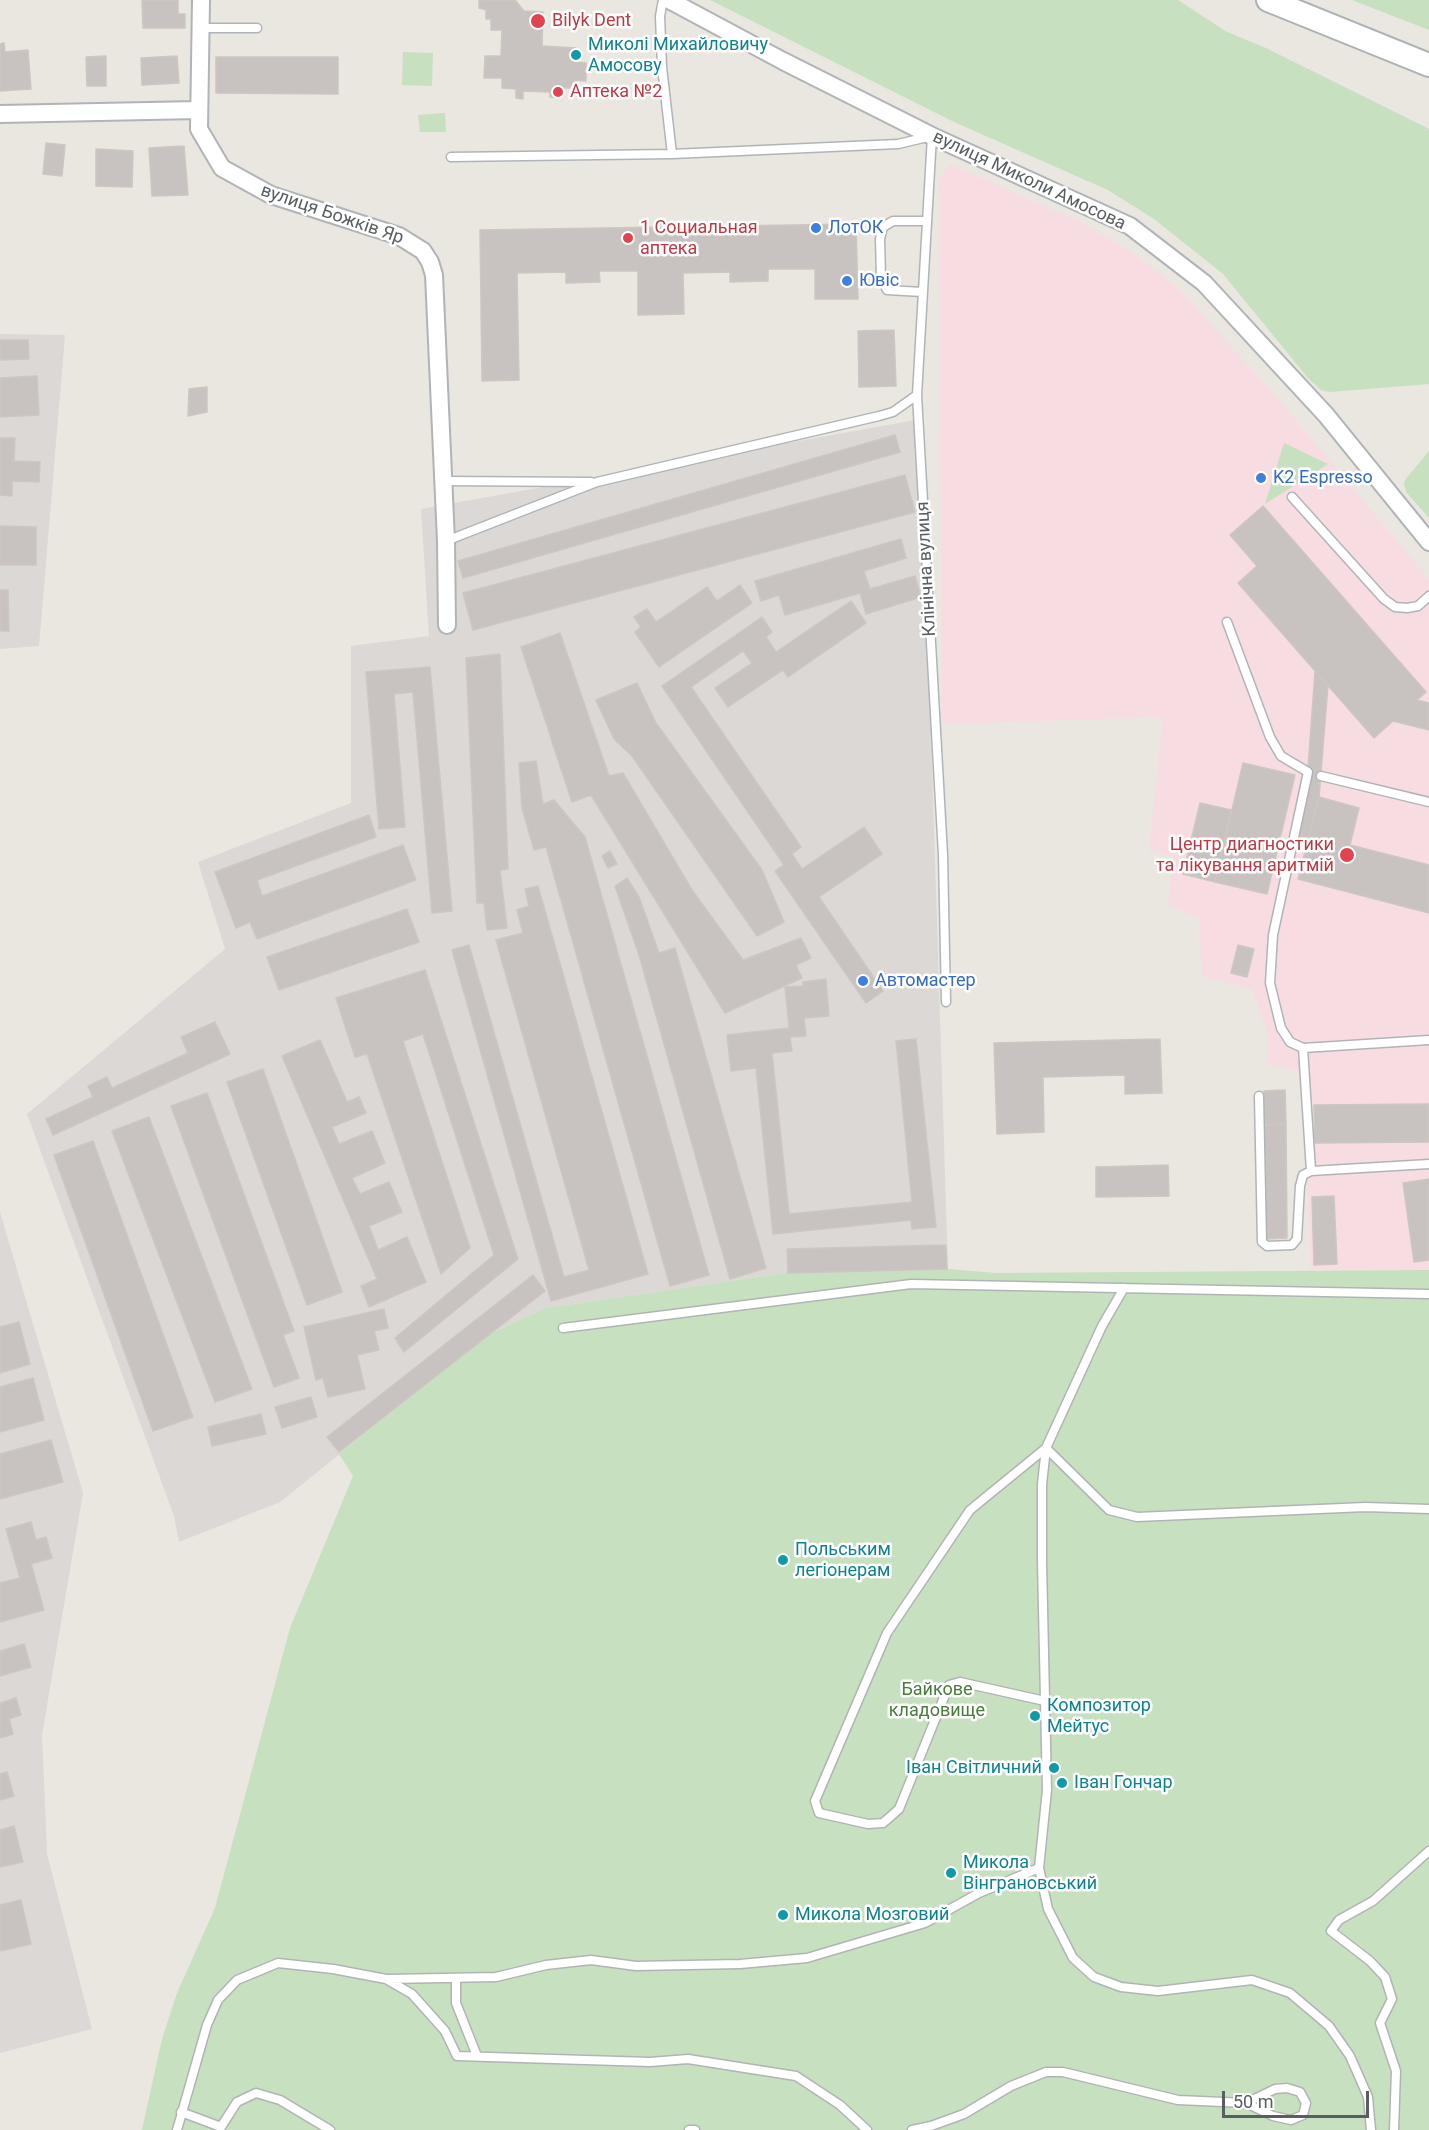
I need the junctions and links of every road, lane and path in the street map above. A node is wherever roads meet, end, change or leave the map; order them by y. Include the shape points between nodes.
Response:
1 (201, 0) edge
2 (663, 0) edge
3 (669, 0) edge
4 (1268, 0) edge
5 (200, 28) junction
6 (257, 28) dead end
7 (1429, 65) edge
8 (198, 110) junction
9 (0, 114) edge
10 (932, 136) junction
11 (672, 154) junction
12 (451, 157) dead end
13 (926, 221) junction
14 (922, 292) junction
15 (917, 395) junction
16 (443, 481) junction
17 (597, 482) junction
18 (1292, 497) dead end
19 (446, 541) junction
20 (1429, 542) edge
21 (1429, 596) edge
22 (1227, 622) dead end
23 (447, 625) dead end
24 (1321, 776) dead end
25 (1429, 802) edge
26 (946, 1002) dead end
27 (1429, 1040) edge
28 (1303, 1048) junction
29 (1259, 1096) dead end
30 (1429, 1164) edge
31 (1311, 1171) junction
32 (1124, 1288) junction
33 (1429, 1294) edge
34 (563, 1328) dead end
35 (1047, 1448) junction
36 (1429, 1509) edge
37 (1045, 1701) junction
38 (1429, 1851) edge
39 (1039, 1868) junction
40 (386, 1979) junction
41 (456, 1979) junction
42 (477, 2056) junction
43 (1246, 2103) junction
44 (181, 2112) junction
45 (223, 2129) edge
46 (177, 2130) edge
47 (330, 2130) edge
48 (689, 2130) edge
49 (695, 2130) edge
50 (867, 2130) edge
51 (912, 2130) edge
52 (1371, 2130) edge
53 (1394, 2130) edge

1 - 5 street, вулиця Божків Яр
2 - 11 lane via 662,67
3 - 10 street, вулиця Миколи Амосова
4 - 7 main road
5 - 6 lane
5 - 8 street, вулиця Божків Яр
8 - 9 street
8 - 16 street, вулиця Божків Яр via 199,129 222,168 259,190 399,236 423,251 434,275
10 - 11 lane via 898,144
10 - 13 lane, Клінічна вулиця
10 - 20 street, вулиця Миколи Амосова via 1130,226 1204,283 1326,415
11 - 12 lane
13 - 14 lane, Клінічна вулиця
13 - 14 lane via 893,221 884,227 880,239 881,278 887,290
14 - 15 lane, Клінічна вулиця
15 - 17 lane via 893,412 879,416
15 - 26 lane, Клінічна вулиця via 943,855
16 - 17 lane
16 - 19 street, вулиця Божків Яр
17 - 19 lane
18 - 21 lane via 1395,607 1418,606
19 - 23 street, вулиця Божків Яр
22 - 28 lane via 1276,747 1281,756 1308,772 1279,902 1270,983 1281,1028 1290,1042
24 - 25 lane
27 - 28 lane
28 - 31 lane
29 - 31 lane via 1262,1242 1267,1246 1292,1245 1296,1239 1300,1186 1304,1175
30 - 31 lane
32 - 33 lane
32 - 34 lane via 911,1284
32 - 35 lane via 1102,1326
35 - 36 lane via 1109,1509 1137,1517 1365,1507
35 - 37 lane via 1042,1517
35 - 37 lane via 970,1510 887,1633 815,1801 819,1813 868,1824 883,1823 898,1809 950,1684 960,1682
37 - 39 lane via 1047,1790
38 - 53 lane via 1373,1901 1339,1920 1331,1931 1385,1977 1392,1999 1380,2023 1396,2071
39 - 41 lane via 979,1893 925,1923 807,1958 636,1966 591,1960 546,1965 496,1977
39 - 52 lane via 1048,1910 1073,1958 1094,1977 1121,1987 1158,1991 1252,1980 1290,1993 1329,2026 1350,2056 1368,2097
40 - 41 lane
40 - 42 lane via 412,1994 446,2031 457,2056
40 - 44 lane via 278,1963 237,1980 218,2000 207,2025
41 - 42 lane via 456,2003
42 - 50 lane via 638,2062 688,2059 796,2076 840,2105
43 - 43 lane via 1291,2120 1303,2115 1306,2103 1300,2092 1287,2088 1275,2089
43 - 51 lane via 1178,2100 1072,2074 1046,2073 1011,2086 964,2114
44 - 45 lane
44 - 46 lane
45 - 47 lane via 237,2102 256,2093 280,2100
48 - 49 lane

